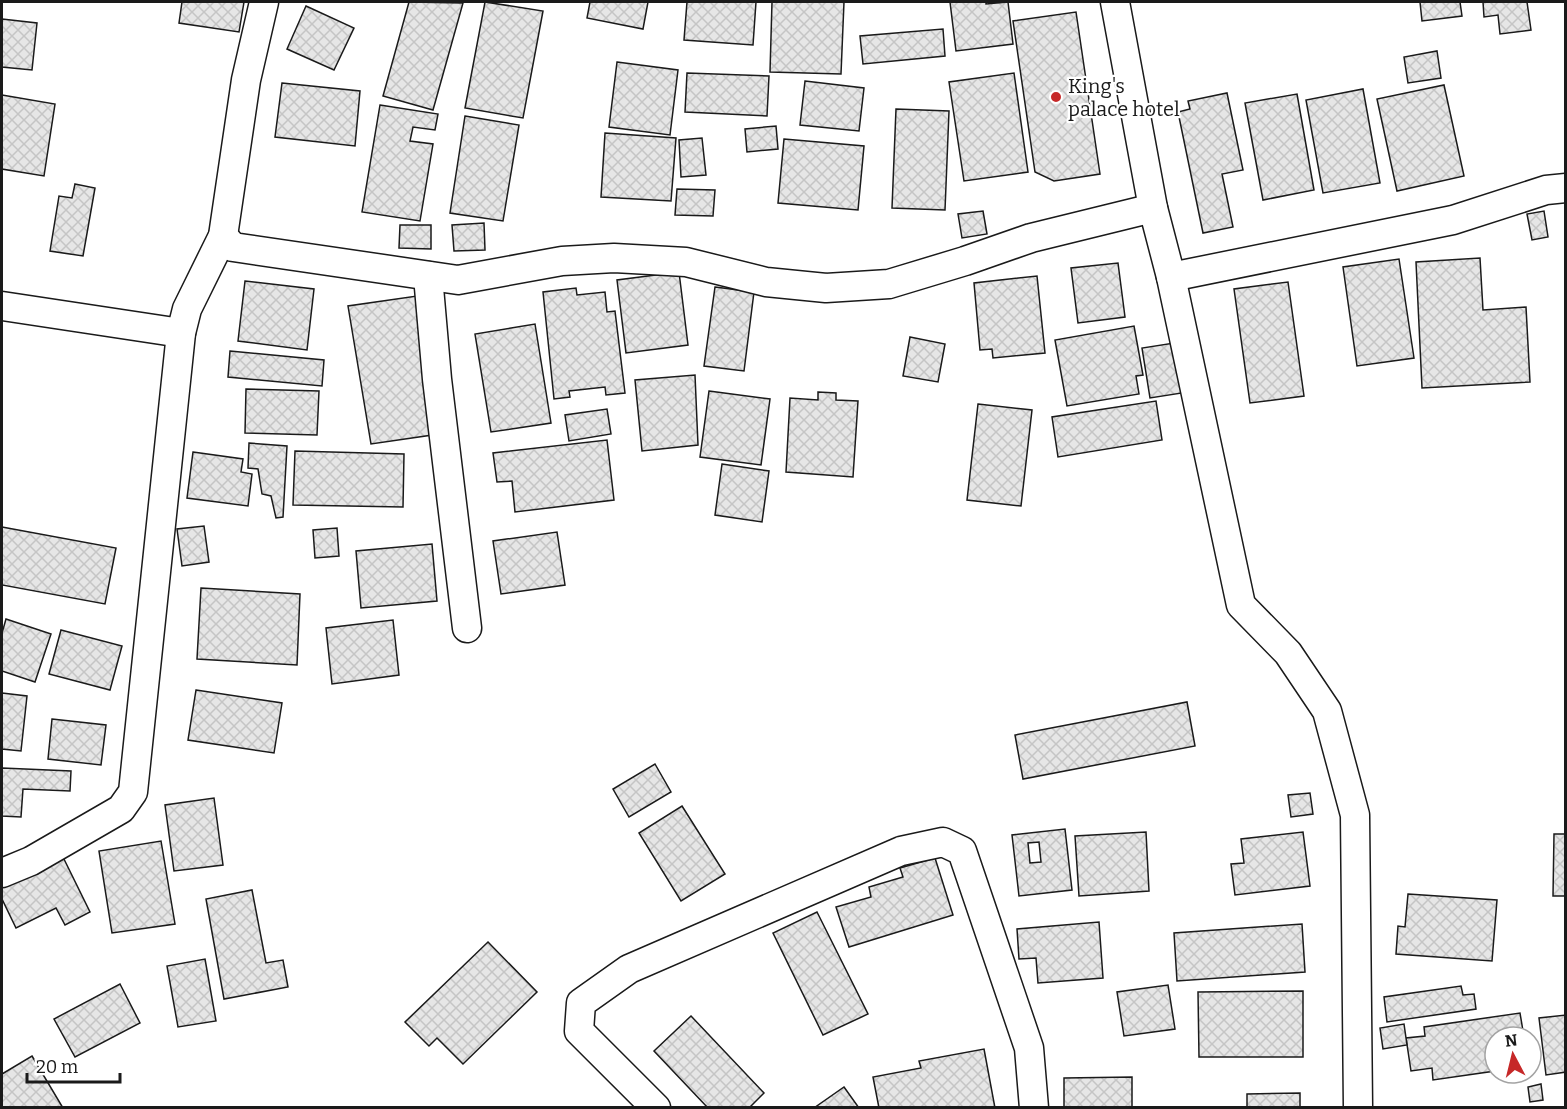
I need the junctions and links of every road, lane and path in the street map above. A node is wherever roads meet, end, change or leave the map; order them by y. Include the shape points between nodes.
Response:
1 (264, 2) edge
2 (1115, 2) edge
3 (1566, 188) edge
4 (1153, 208) junction
5 (223, 236) junction
6 (428, 276) junction
7 (1171, 277) junction
8 (2, 306) edge
9 (181, 333) junction
10 (467, 628) dead end
11 (2, 873) edge
12 (656, 1107) edge
13 (1034, 1107) edge
14 (1358, 1107) edge

1 - 5 street via 246,80
2 - 4 street
3 - 7 street via 1546,190 1453,220
4 - 6 street via 1031,238 889,284 826,288 766,282 686,262 614,258 562,261 458,280
4 - 7 street
5 - 6 street via 233,247
5 - 9 street via 187,309
6 - 10 street
7 - 14 street via 1241,605 1288,653 1328,711 1355,814
8 - 9 street
9 - 11 street via 133,792 121,808 31,861
12 - 13 street via 579,1030 581,1003 629,969 901,850 943,842 962,851 1029,1048

